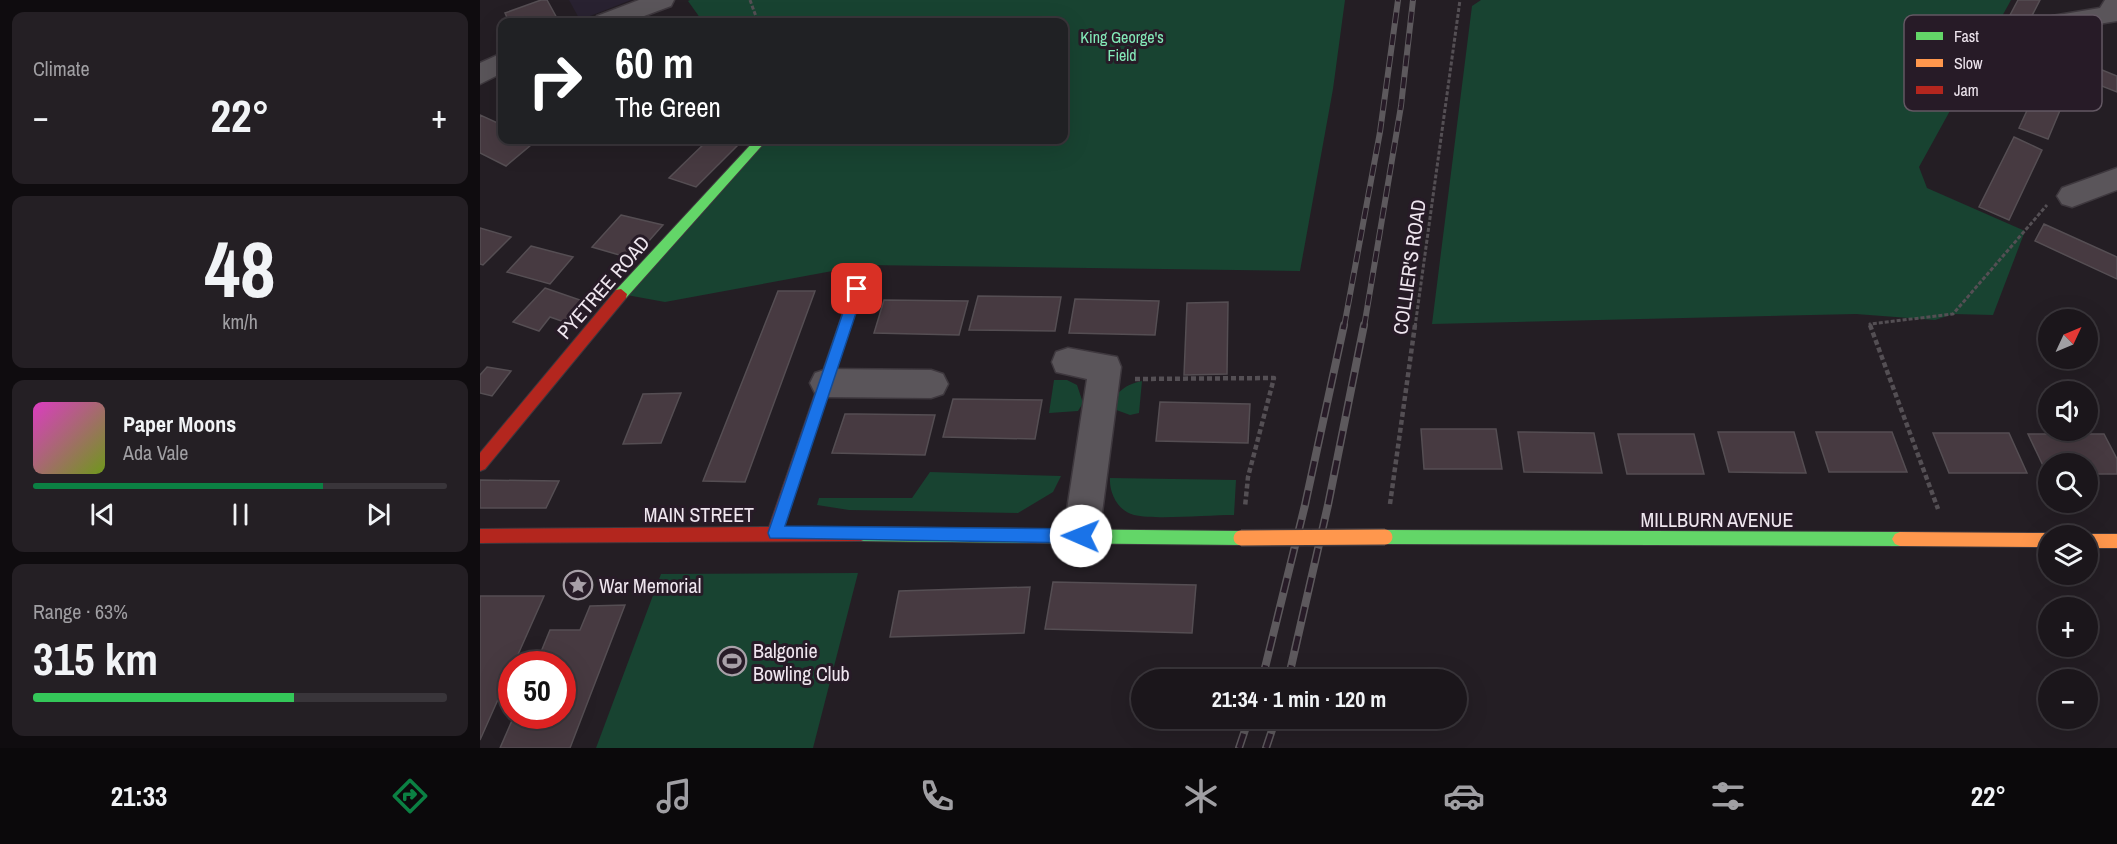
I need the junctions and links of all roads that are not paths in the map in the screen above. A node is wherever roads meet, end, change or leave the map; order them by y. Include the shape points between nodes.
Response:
1 (662, 0) edge
2 (2117, 0) edge
3 (2102, 16) edge
4 (616, 18) edge
5 (757, 144) edge
6 (2117, 179) edge
7 (2072, 196) road end
8 (857, 289) dead end
9 (1068, 362) dead end
10 (827, 382) junction
11 (931, 384) dead end
12 (480, 464) edge
13 (775, 533) junction
14 (480, 536) edge
15 (1081, 536) junction
16 (1241, 538) joint
17 (2038, 540) edge
18 (2098, 541) edge
19 (2117, 541) edge

1 - 4 street
2 - 3 street via 2109,15
5 - 12 main road, PYETREE ROAD via 621,294
6 - 7 street
8 - 10 main road
9 - 15 street via 1105,368
10 - 11 street
10 - 13 main road
13 - 14 main road, MAIN STREET
13 - 15 main road, MAIN STREET
15 - 16 main road, MAIN STREET
16 - 17 main road, MILLBURN AVENUE, bridge
18 - 19 main road

